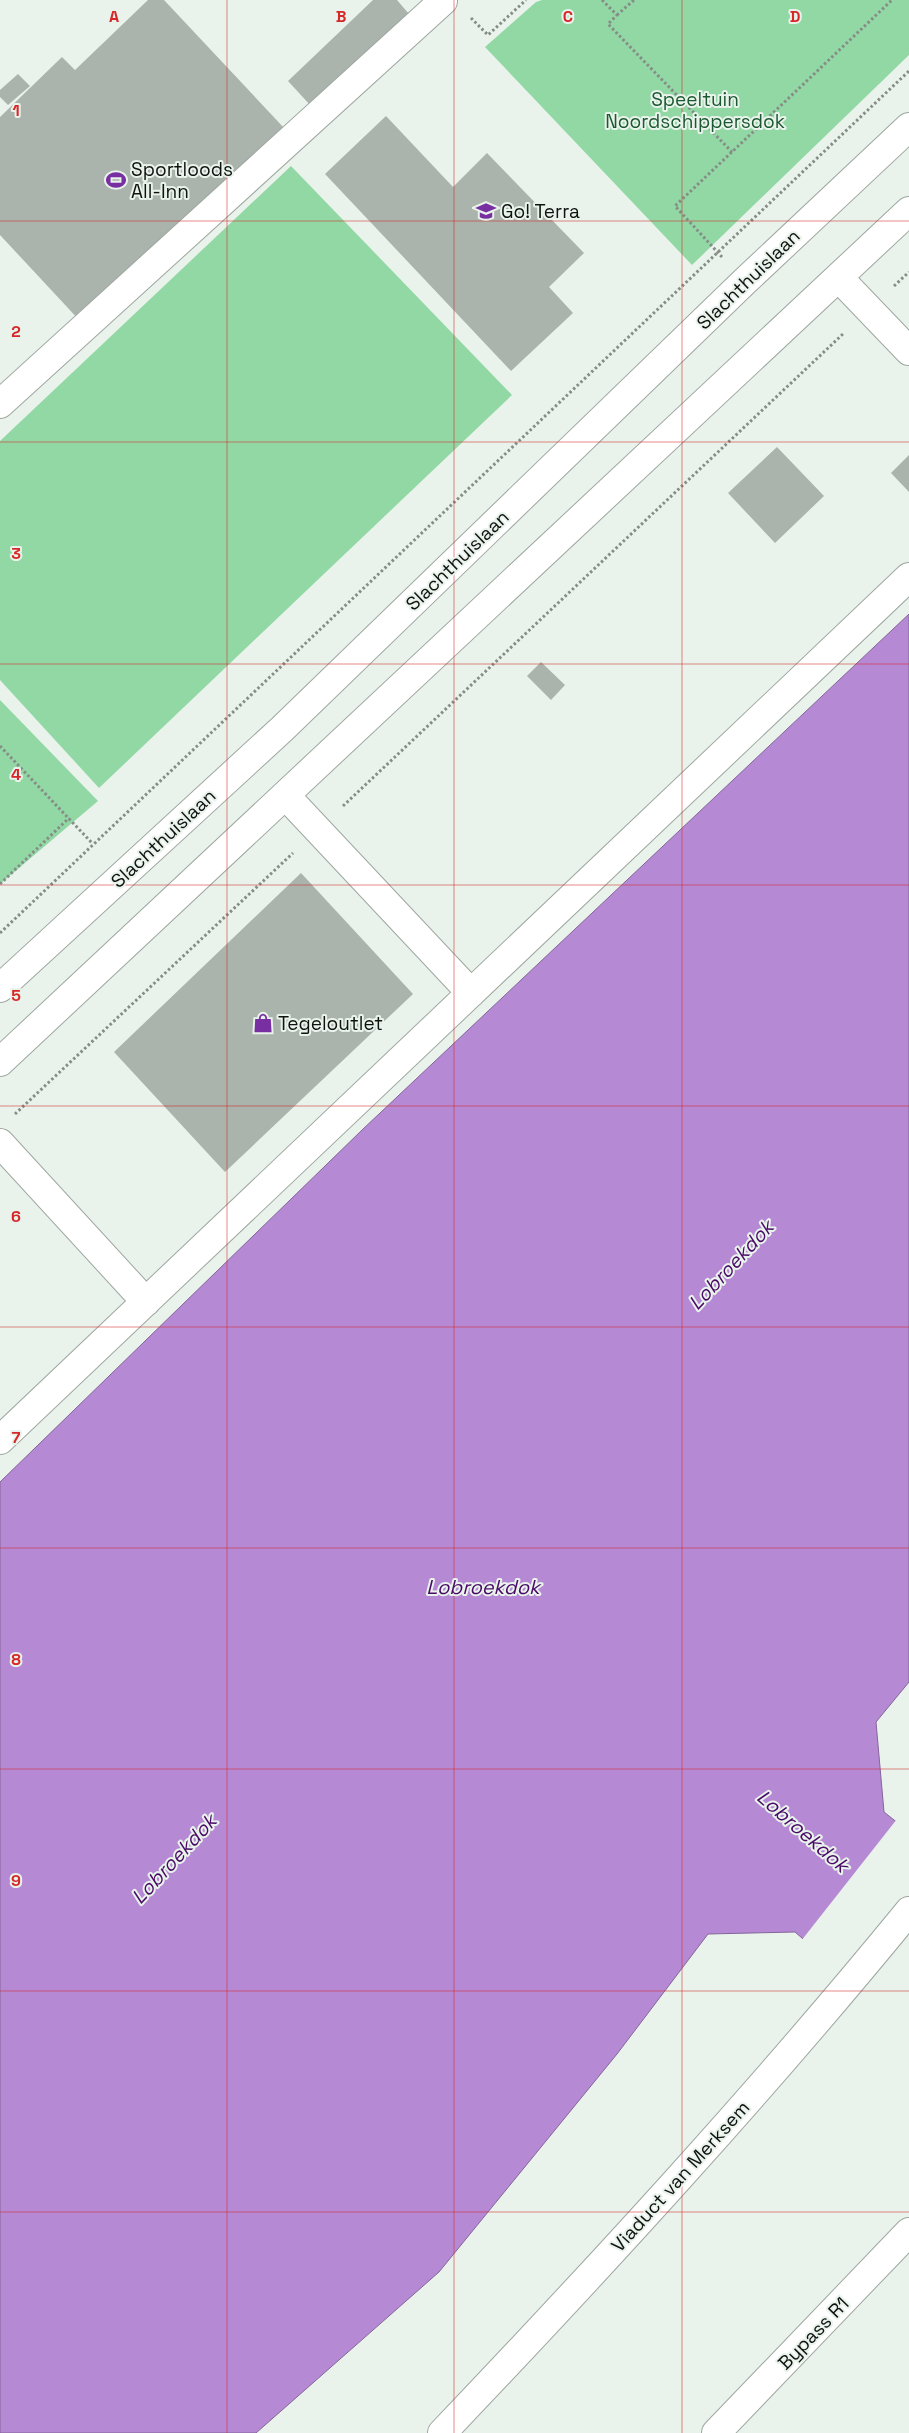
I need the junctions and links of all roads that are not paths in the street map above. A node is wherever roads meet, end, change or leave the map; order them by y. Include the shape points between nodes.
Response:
1 (443, 0) edge
2 (909, 128) edge
3 (909, 211) edge
4 (839, 278) junction
5 (909, 351) edge
6 (0, 404) edge
7 (909, 577) edge
8 (286, 796) junction
9 (0, 988) edge
10 (471, 993) junction
11 (0, 1062) edge
12 (0, 1143) edge
13 (146, 1302) junction
14 (0, 1440) edge
15 (909, 1911) edge
16 (909, 2232) edge
17 (442, 2433) edge
18 (716, 2433) edge

1 - 6 main road
2 - 9 main road, Slachthuislaan via 744,282 282,729
3 - 4 main road
4 - 5 main road
4 - 8 main road
7 - 10 main road
8 - 10 main road
8 - 11 main road
10 - 13 main road
12 - 13 main road
13 - 14 main road
15 - 17 main road, Viaduct van Merksem via 766,2081 557,2313
16 - 18 main road, Bypass R1

